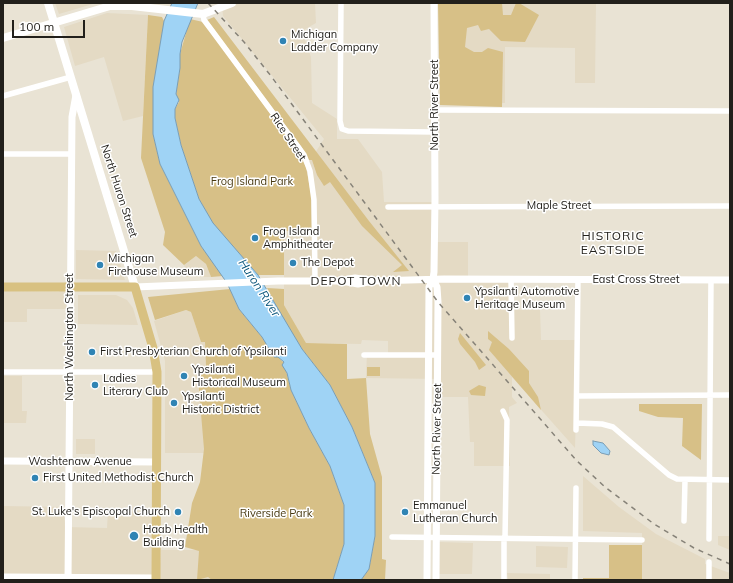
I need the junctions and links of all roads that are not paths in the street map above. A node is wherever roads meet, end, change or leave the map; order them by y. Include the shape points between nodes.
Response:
1 (48, 3) edge
2 (232, 3) edge
3 (341, 3) edge
4 (434, 3) edge
5 (201, 14) junction
6 (54, 23) junction
7 (3, 38) edge
8 (71, 77) junction
9 (76, 95) junction
10 (3, 96) edge
11 (435, 110) junction
12 (730, 110) edge
13 (435, 132) junction
14 (3, 154) edge
15 (71, 154) junction
16 (435, 206) junction
17 (730, 206) edge
18 (388, 207) dead end
19 (578, 279) junction
20 (315, 280) junction
21 (433, 280) junction
22 (510, 280) junction
23 (711, 280) junction
24 (730, 280) edge
25 (3, 287) edge
26 (71, 287) junction
27 (135, 287) junction
28 (512, 338) dead end
29 (364, 355) dead end
30 (428, 355) junction
31 (438, 355) junction
32 (3, 372) edge
33 (70, 372) junction
34 (158, 372) junction
35 (711, 395) junction
36 (730, 395) edge
37 (578, 396) junction
38 (503, 411) dead end
39 (577, 423) junction
40 (576, 430) dead end
41 (3, 461) edge
42 (69, 461) junction
43 (157, 462) junction
44 (685, 480) junction
45 (710, 480) junction
46 (730, 480) edge
47 (576, 488) dead end
48 (684, 521) dead end
49 (392, 537) dead end
50 (427, 537) junction
51 (436, 538) junction
52 (505, 538) junction
53 (575, 539) junction
54 (709, 539) dead end
55 (642, 540) dead end
56 (709, 562) dead end
57 (3, 577) edge
58 (68, 578) edge
59 (156, 579) edge
60 (426, 580) edge
61 (436, 580) edge
62 (504, 580) edge
63 (575, 580) edge
64 (709, 580) edge

1 - 6 main road, North Huron Street
2 - 5 main road
3 - 13 street via 342,129 348,132
4 - 11 street, North River Street
5 - 6 main road via 110,6
5 - 20 street, Rice Street via 304,156 310,172 314,200
6 - 7 main road
6 - 8 main road, North Huron Street
8 - 9 main road, North Huron Street
8 - 10 street
9 - 15 street, North Washington Street via 72,117
9 - 27 main road, North Huron Street
11 - 12 street
11 - 13 street, North River Street
13 - 16 street, North River Street
14 - 15 street
15 - 26 street, North Washington Street
16 - 17 street, Maple Street
16 - 18 street, Maple Street
16 - 21 street, North River Street
19 - 22 street, East Cross Street
19 - 23 street, East Cross Street
19 - 37 street
20 - 21 street, East Cross Street via 358,284 374,281
20 - 27 street, East Cross Street
21 - 22 street, East Cross Street
21 - 30 street, North River Street via 429,286
21 - 31 street, North River Street via 438,287
22 - 28 street
23 - 24 street, East Cross Street
23 - 35 street
25 - 26 main road
26 - 27 main road
26 - 33 street, North Washington Street
27 - 34 main road, North Huron Street
29 - 30 street
30 - 31 street
30 - 50 street, North River Street
31 - 51 street, North River Street
32 - 33 street
33 - 34 street
33 - 42 street, North Washington Street
34 - 43 main road, North Huron Street
35 - 36 street
35 - 37 street
35 - 45 street
37 - 39 street
38 - 52 street via 506,420
39 - 40 street
39 - 44 street via 613,427 669,475
41 - 42 street, Washtenaw Avenue
42 - 43 street, Washtenaw Avenue
42 - 58 street, North Washington Street
43 - 59 main road, North Huron Street
44 - 45 street
44 - 48 street
45 - 46 street
45 - 54 street
47 - 53 street
49 - 50 street
50 - 51 street
50 - 60 street, North River Street
51 - 52 street
51 - 61 street, North River Street
52 - 53 street
52 - 62 street
53 - 55 street
53 - 63 street
56 - 64 street
57 - 58 street
58 - 59 street

